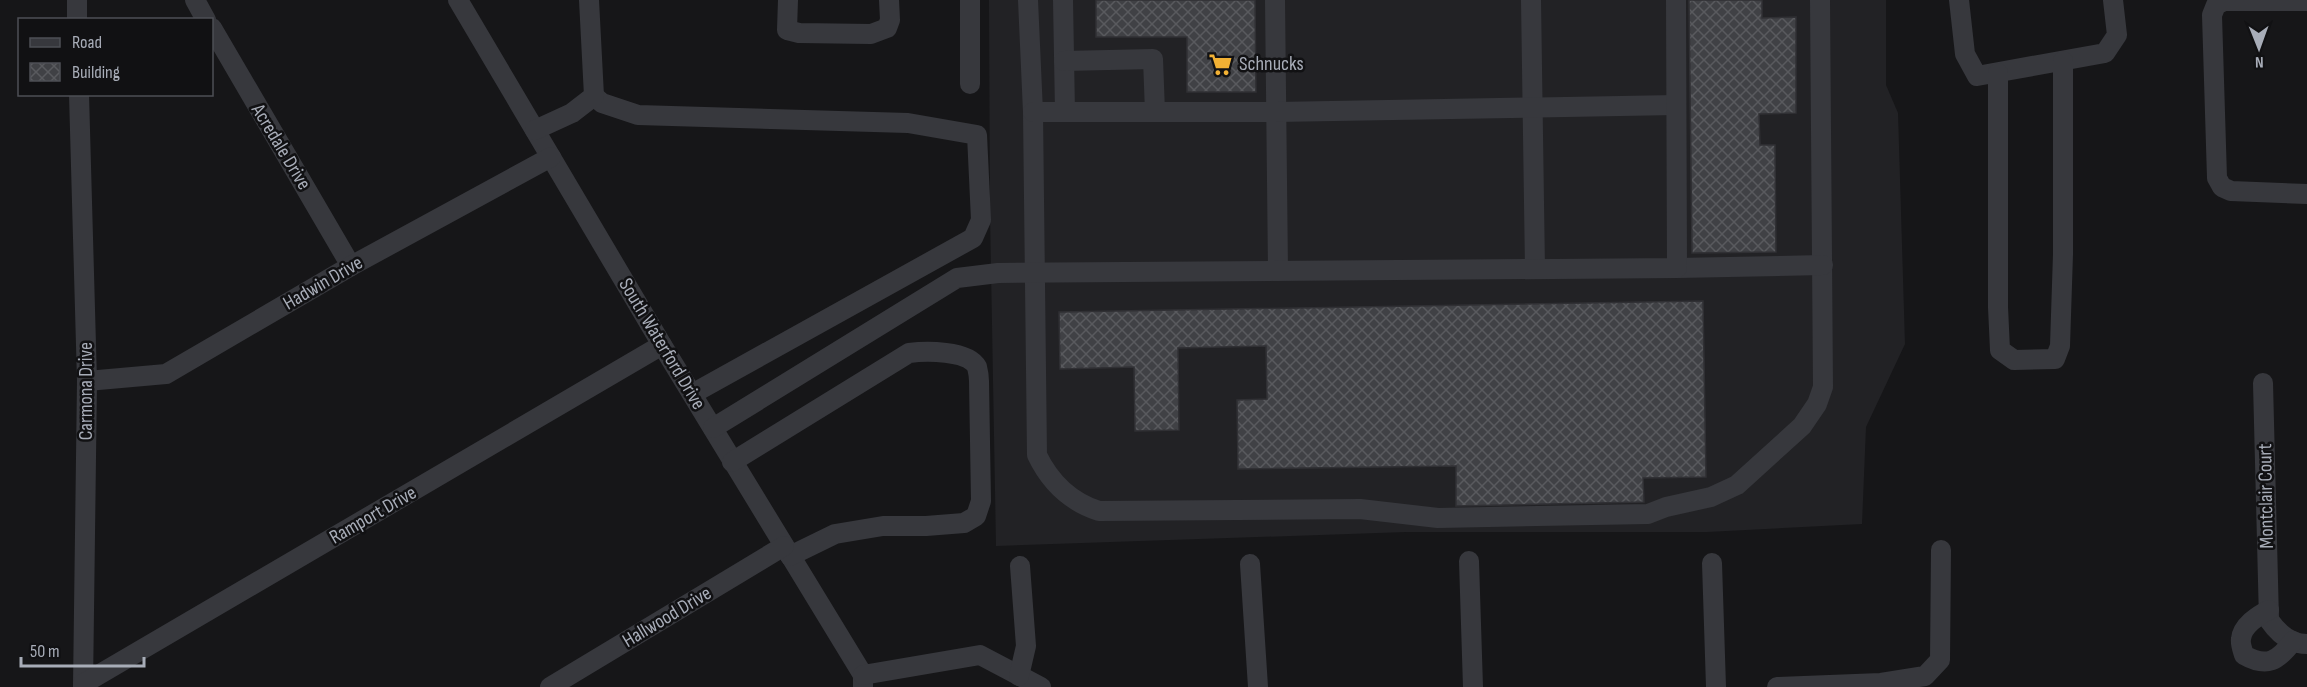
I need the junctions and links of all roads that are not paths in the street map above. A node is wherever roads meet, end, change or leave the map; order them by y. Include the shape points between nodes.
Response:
1 (77, 0) edge
2 (195, 0) edge
3 (458, 0) edge
4 (589, 0) edge
5 (788, 0) edge
6 (889, 0) edge
7 (970, 0) edge
8 (1028, 0) edge
9 (1063, 0) edge
10 (1275, 0) edge
11 (1532, 0) edge
12 (1676, 0) edge
13 (1821, 0) edge
14 (1959, 0) edge
15 (2114, 0) edge
16 (2268, 1) edge
17 (2307, 1) edge
18 (77, 18) edge
19 (205, 18) edge
20 (213, 30) edge
21 (1064, 61) junction
22 (2063, 61) junction
23 (1998, 73) junction
24 (970, 84) dead end
25 (80, 96) edge
26 (594, 96) junction
27 (1676, 105) junction
28 (1532, 108) junction
29 (1033, 112) junction
30 (1065, 112) junction
31 (1155, 112) junction
32 (1276, 112) junction
33 (535, 130) junction
34 (551, 157) junction
35 (2307, 194) edge
36 (1823, 265) junction
37 (351, 266) junction
38 (1677, 268) junction
39 (1535, 269) junction
40 (1278, 271) junction
41 (1034, 273) junction
42 (663, 345) junction
43 (87, 381) junction
44 (2263, 383) dead end
45 (692, 394) junction
46 (713, 428) junction
47 (732, 462) junction
48 (1941, 550) dead end
49 (787, 551) junction
50 (1469, 561) dead end
51 (1712, 563) dead end
52 (1250, 564) dead end
53 (1020, 566) dead end
54 (2269, 610) junction
55 (2300, 643) edge
56 (1019, 675) junction
57 (863, 681) edge
58 (83, 686) edge
59 (550, 687) edge
60 (1041, 687) edge
61 (1257, 687) edge
62 (1473, 687) edge
63 (1716, 687) edge
64 (1777, 687) edge

1 - 18 street
2 - 19 street
3 - 33 street, South Waterford Drive
4 - 26 street
5 - 6 street via 787,30 871,34 887,28
7 - 24 street
8 - 29 street
9 - 21 street
10 - 32 street
11 - 28 street
12 - 27 street
13 - 36 street
14 - 23 street via 1965,54 1977,76
15 - 22 street via 2117,35 2105,53
16 - 17 street
16 - 35 street via 2224,1 2216,5 2212,15 2217,178 2222,187 2231,191
20 - 37 street, Acredale Drive
21 - 30 street
21 - 31 street via 1154,59
22 - 23 street
22 - 23 street via 2063,254 2060,346 2055,359 2014,360 2000,350
25 - 43 street, Carmona Drive
26 - 33 street via 572,113
26 - 45 street via 602,103 638,115 908,123 977,135 981,220 974,238
27 - 28 street
27 - 38 street
28 - 32 street
28 - 39 street
29 - 30 street
29 - 41 street
30 - 31 street
31 - 32 street
32 - 40 street
33 - 34 street, South Waterford Drive
34 - 37 street, Hadwin Drive
34 - 42 street, South Waterford Drive
36 - 38 street
36 - 41 street via 1823,387 1817,404 1802,426 1737,485 1711,497 1648,514 1438,518 1360,509 1099,511 1075,500 1058,486 1037,455
37 - 43 street, Hadwin Drive via 166,374
38 - 39 street
39 - 40 street
40 - 41 street
41 - 46 street via 957,278
42 - 45 street, South Waterford Drive
42 - 58 street, Ramport Drive
43 - 58 street, Carmona Drive
44 - 54 street, Montclair Court
45 - 46 street, South Waterford Drive
46 - 47 street, South Waterford Drive
47 - 49 street, South Waterford Drive
47 - 49 street, Hallwood Drive via 909,353 931,351 967,358 976,366 981,501 975,516 964,523 883,526 834,534
48 - 64 street via 1940,660 1925,676 1881,683
49 - 57 street, South Waterford Drive
49 - 59 street, Hallwood Drive
50 - 62 street
51 - 63 street
52 - 61 street
53 - 56 street via 1026,646
54 - 55 street, Montclair Court via 2275,630
54 - 55 street, Montclair Court via 2248,626 2241,639 2244,655 2256,662 2272,661
56 - 57 street via 980,655
56 - 60 street

